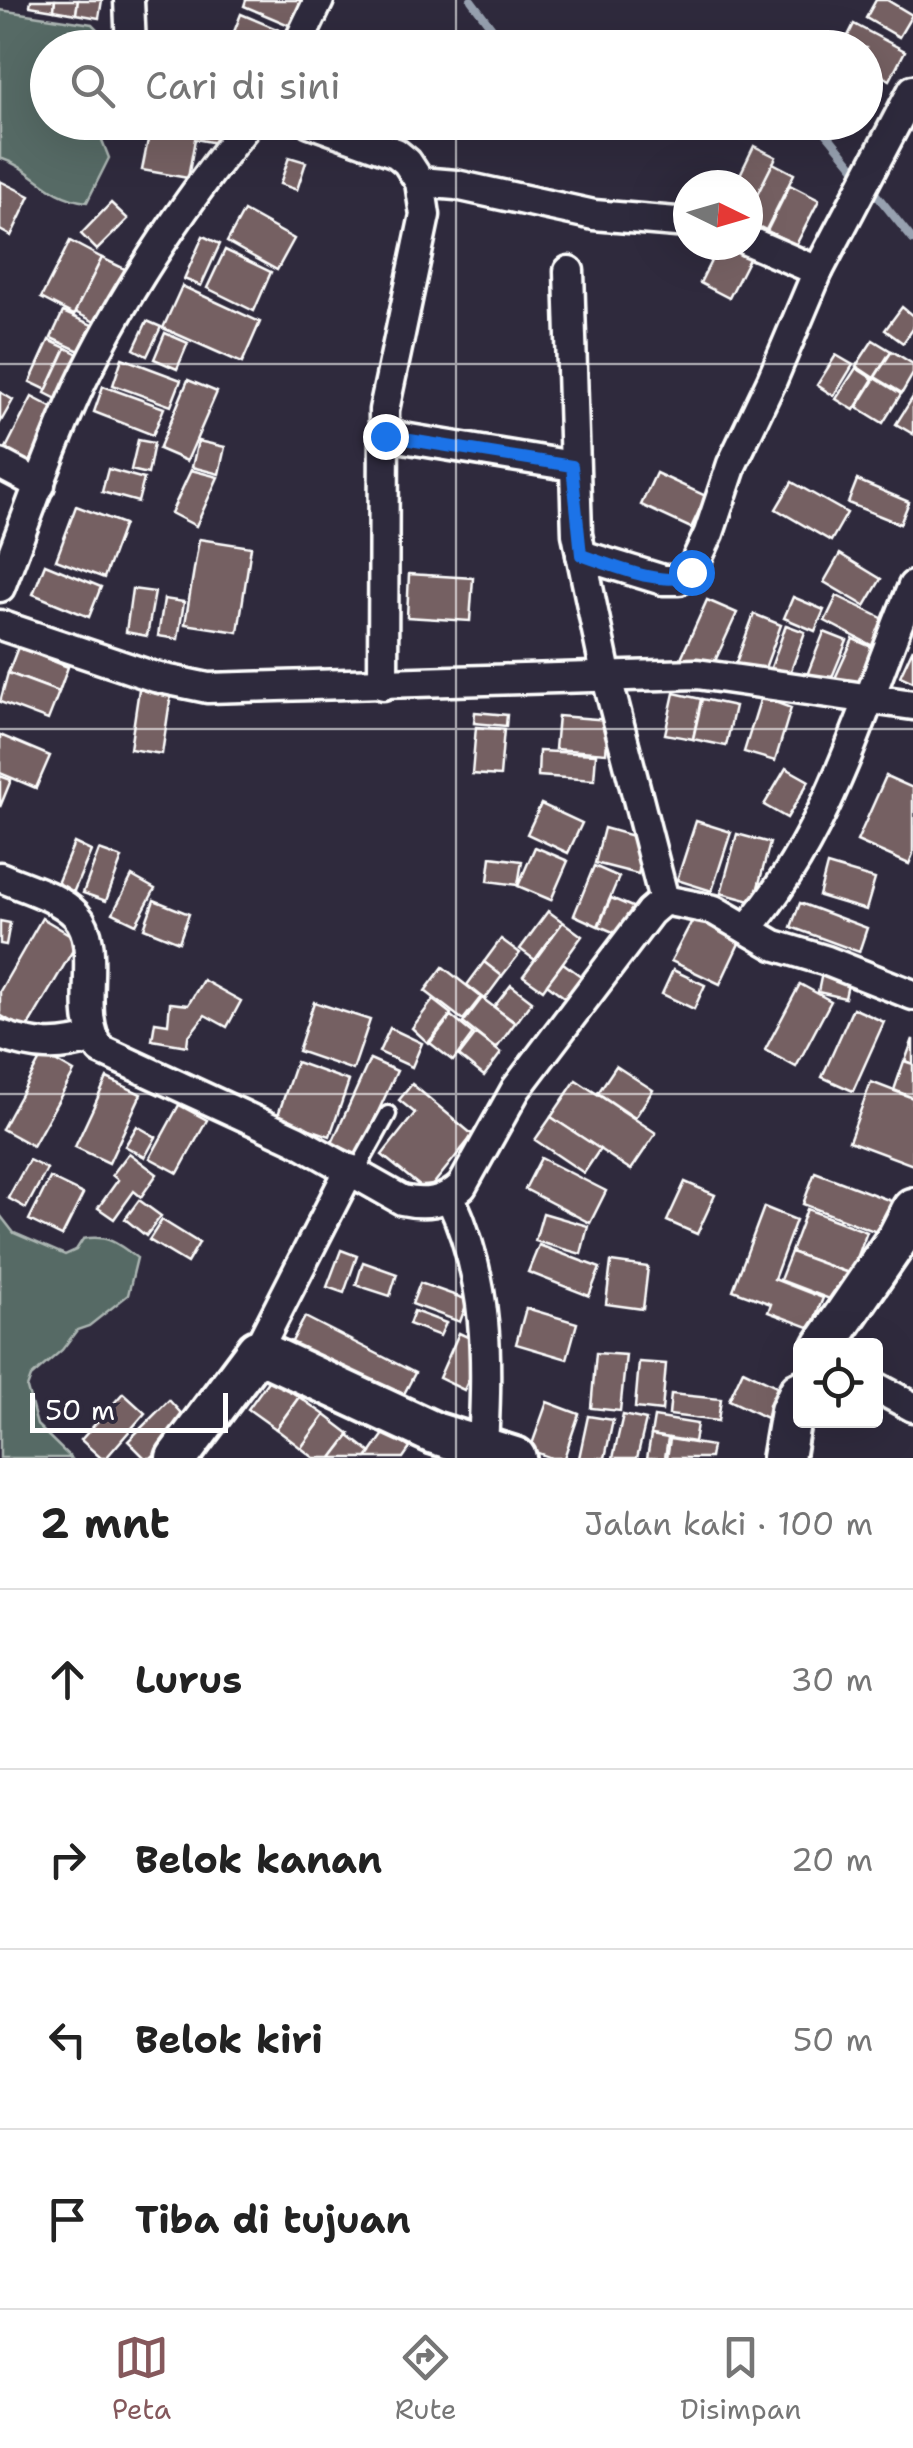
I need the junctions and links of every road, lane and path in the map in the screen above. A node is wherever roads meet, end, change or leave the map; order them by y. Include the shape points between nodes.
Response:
1 (129, 0) edge
2 (319, 0) edge
3 (130, 30) edge
4 (305, 30) edge
5 (913, 90) edge
6 (235, 140) edge
7 (360, 140) edge
8 (420, 182) junction
9 (673, 222) edge
10 (763, 247) edge
11 (568, 271) dead end
12 (818, 271) junction
13 (385, 436) junction
14 (0, 464) edge
15 (572, 466) junction
16 (40, 485) junction
17 (581, 555) junction
18 (913, 586) edge
19 (0, 587) edge
20 (0, 624) edge
21 (606, 674) junction
22 (383, 684) junction
23 (868, 699) junction
24 (913, 705) edge
25 (0, 877) edge
26 (664, 900) junction
27 (748, 929) junction
28 (913, 996) edge
29 (0, 1034) edge
30 (94, 1038) junction
31 (388, 1114) dead end
32 (353, 1171) junction
33 (450, 1197) junction
34 (908, 1231) edge
35 (830, 1338) edge
36 (257, 1351) junction
37 (883, 1391) edge
38 (793, 1407) edge
39 (913, 1407) edge
40 (499, 1454) edge
41 (177, 1458) edge
42 (783, 1458) edge

1 - 3 street
2 - 4 street
5 - 12 street
6 - 16 street via 131,293 80,387
7 - 8 street via 396,153
8 - 9 street
8 - 13 street via 425,215 390,376
10 - 12 street
11 - 15 street
12 - 17 street via 691,572 663,580
13 - 15 street
13 - 22 street
14 - 16 street
15 - 17 street
16 - 19 street
17 - 21 street
18 - 23 street
20 - 22 street via 155,677 208,688
21 - 22 street
21 - 23 street via 697,674
21 - 26 street
23 - 24 street
23 - 27 street via 794,868
25 - 30 street via 62,905 81,923
26 - 27 street via 714,910
26 - 33 street via 516,1089 475,1167
27 - 28 street via 774,945
29 - 30 street via 63,1048
30 - 32 street via 101,1050
31 - 32 lane
32 - 33 street via 402,1200
32 - 36 street
33 - 40 street via 466,1233 480,1300
34 - 35 street
36 - 40 street via 380,1410
36 - 41 street
37 - 39 street
38 - 42 street

